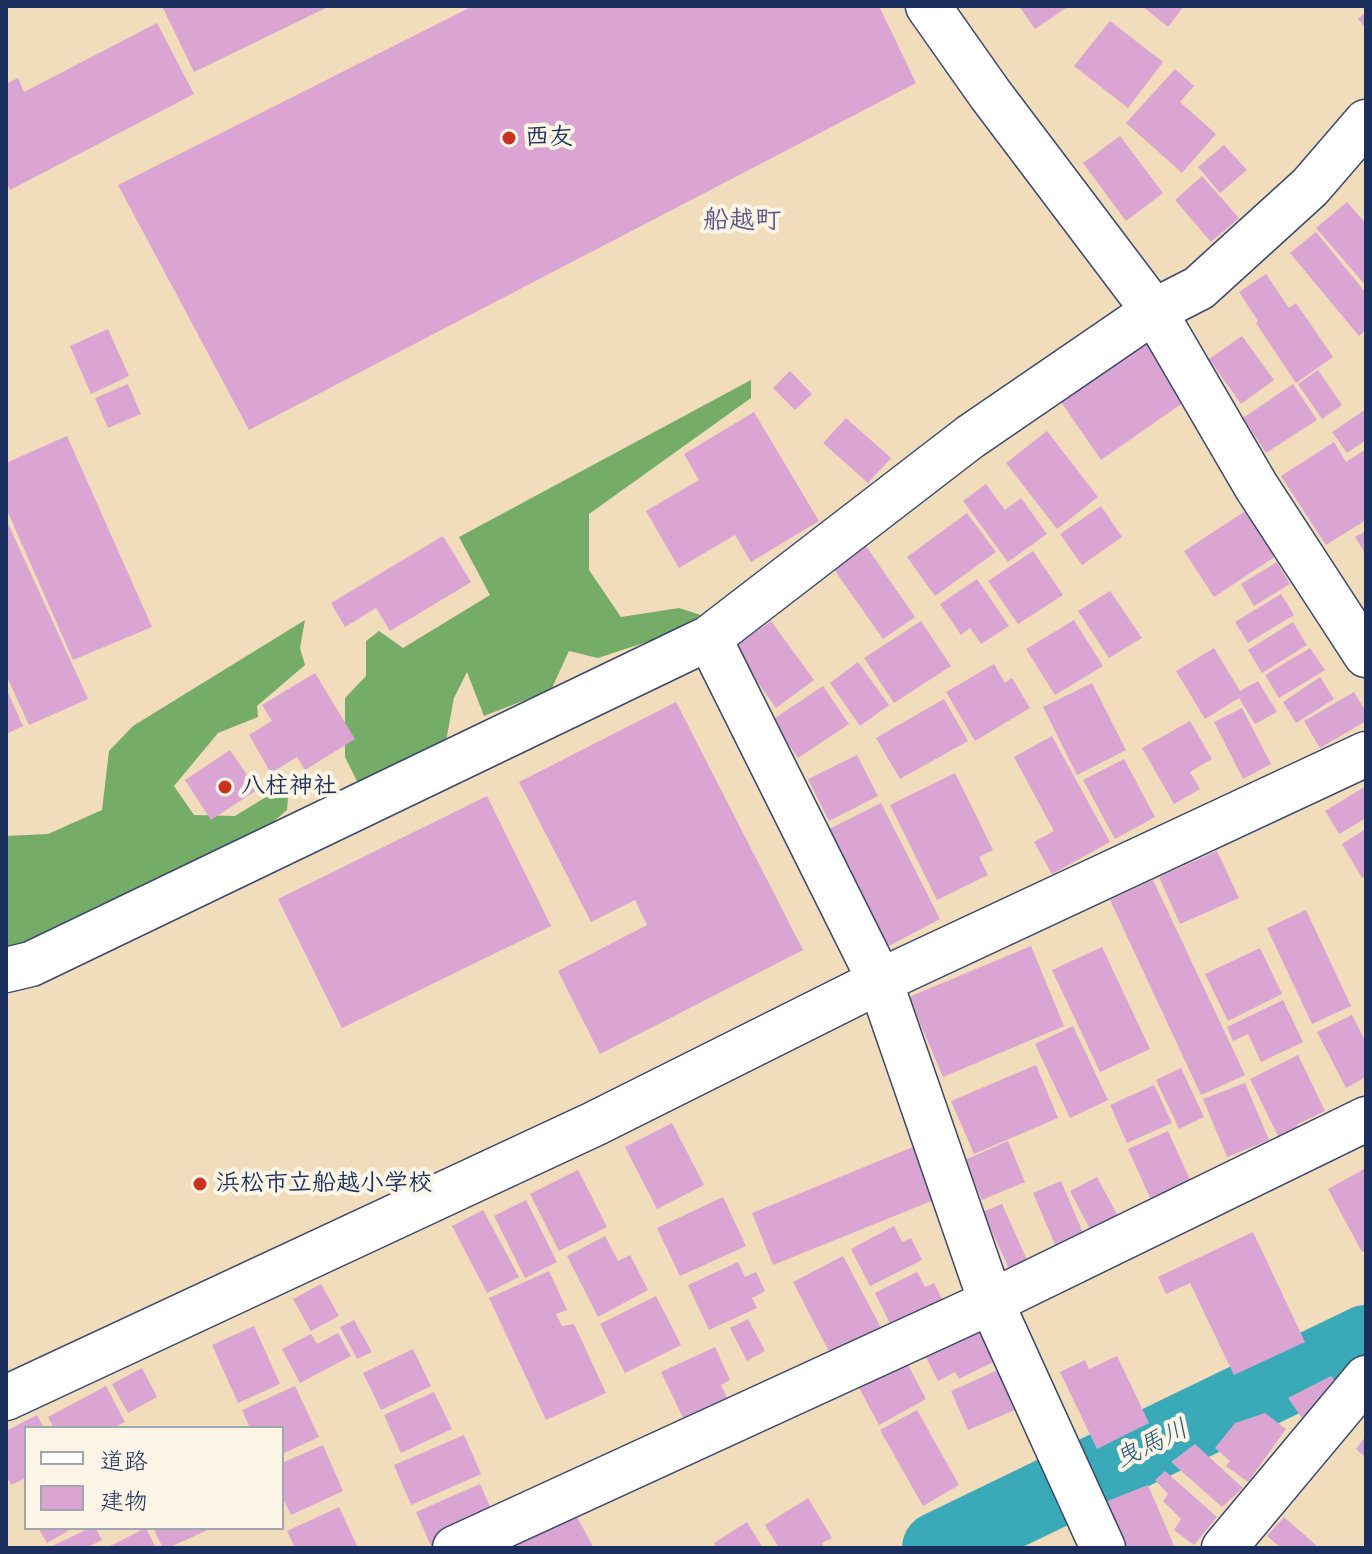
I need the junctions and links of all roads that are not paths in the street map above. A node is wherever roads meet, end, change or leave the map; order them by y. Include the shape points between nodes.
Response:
1 (928, 6) edge
2 (1366, 122) edge
3 (1154, 311) junction
4 (709, 638) junction
5 (1366, 655) edge
6 (1366, 754) edge
7 (6, 970) edge
8 (880, 981) junction
9 (1366, 1119) edge
10 (991, 1302) junction
11 (1366, 1378) edge
12 (6, 1398) edge
13 (455, 1548) edge
14 (1103, 1548) edge
15 (1224, 1548) edge

1 - 3 street
2 - 3 street via 1310,187 1199,288
3 - 4 street via 970,437
3 - 5 street via 1256,486
4 - 7 street via 31,964
4 - 8 street
6 - 8 street
8 - 10 street
8 - 12 street via 594,1124
9 - 10 street
10 - 13 street
10 - 14 street
11 - 15 street

